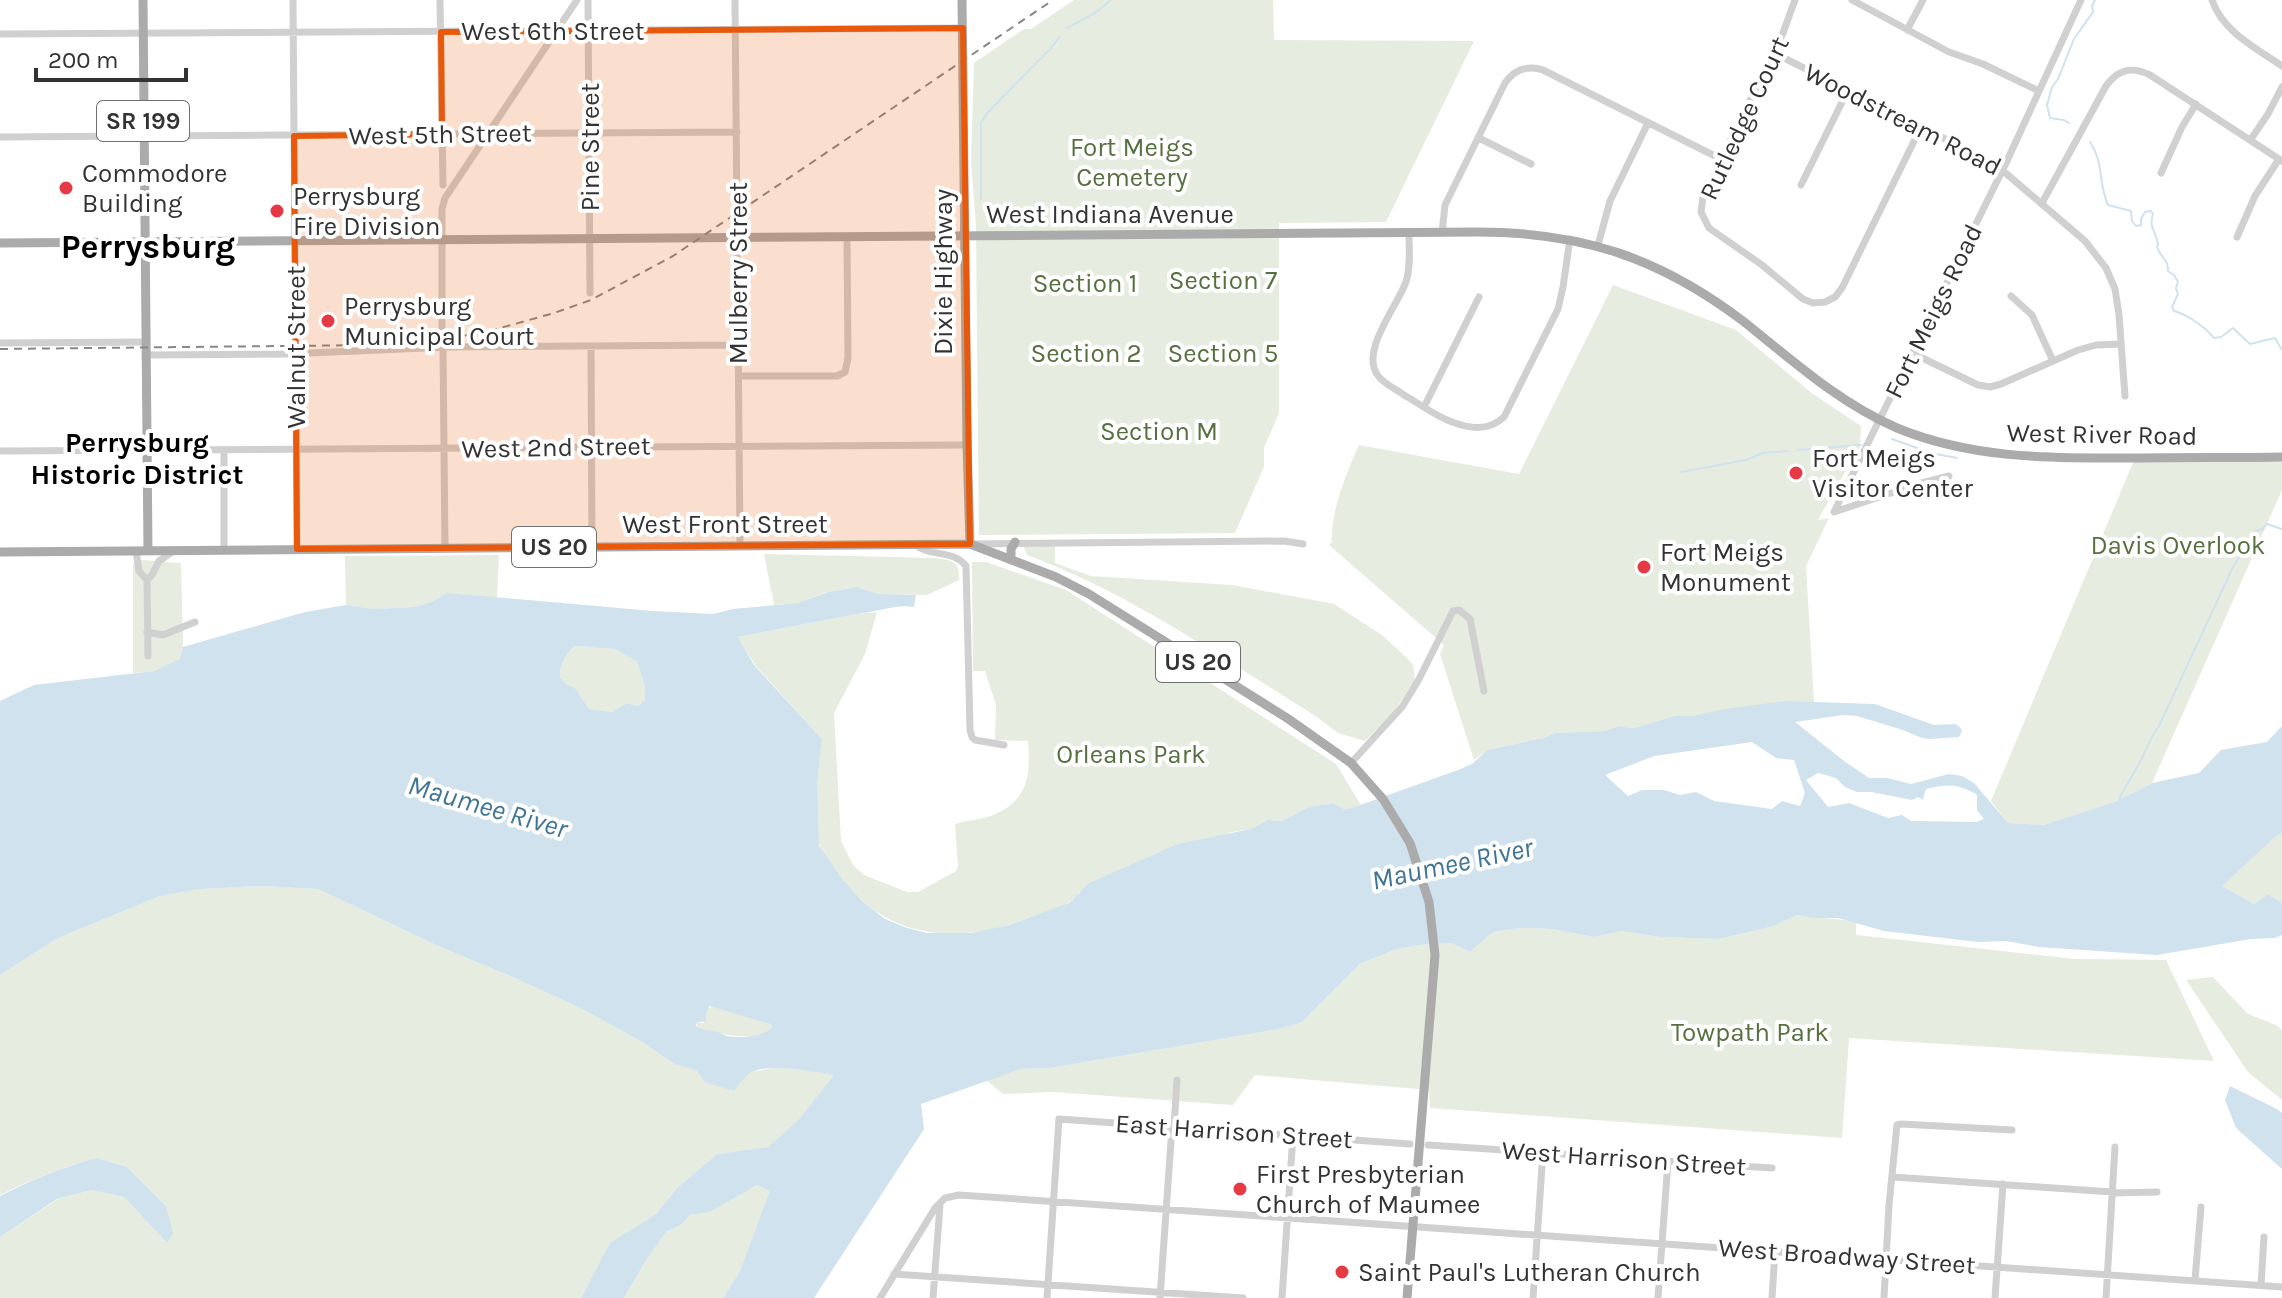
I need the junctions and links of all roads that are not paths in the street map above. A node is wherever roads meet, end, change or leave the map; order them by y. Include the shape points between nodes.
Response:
1 (143, 0) edge
2 (293, 0) edge
3 (440, 0) edge
4 (577, 0) edge
5 (588, 0) edge
6 (735, 0) edge
7 (962, 0) edge
8 (1795, 0) edge
9 (1852, 0) edge
10 (1923, 0) edge
11 (2081, 0) edge
12 (2212, 0) edge
13 (963, 28) junction
14 (736, 30) junction
15 (1907, 30) junction
16 (556, 31) junction
17 (589, 31) junction
18 (441, 32) junction
19 (143, 33) junction
20 (293, 33) junction
21 (0, 34) edge
22 (1774, 53) junction
23 (2282, 66) edge
24 (2282, 87) edge
25 (1848, 90) junction
26 (2039, 91) junction
27 (2196, 104) junction
28 (1648, 123) junction
29 (1921, 127) junction
30 (737, 132) junction
31 (488, 133) junction
32 (590, 133) junction
33 (442, 134) junction
34 (143, 136) junction
35 (294, 136) junction
36 (0, 137) edge
37 (1479, 138) junction
38 (2251, 139) junction
39 (1721, 159) junction
40 (2281, 160) edge
41 (1531, 164) dead end
42 (2003, 169) junction
43 (2161, 173) dead end
44 (1801, 185) dead end
45 (446, 188) junction
46 (2042, 203) junction
47 (1409, 233) junction
48 (1442, 233) junction
49 (2237, 237) dead end
50 (847, 238) junction
51 (965, 238) junction
52 (738, 239) junction
53 (1570, 239) junction
54 (590, 240) junction
55 (443, 241) junction
56 (144, 242) junction
57 (295, 242) junction
58 (0, 243) edge
59 (1598, 245) junction
60 (590, 293) dead end
61 (2011, 296) dead end
62 (1479, 297) dead end
63 (442, 327) dead end
64 (145, 342) junction
65 (0, 343) edge
66 (2121, 344) junction
67 (738, 345) junction
68 (591, 346) junction
69 (443, 348) junction
70 (296, 353) junction
71 (1912, 353) junction
72 (145, 355) junction
73 (2053, 361) junction
74 (739, 376) junction
75 (2125, 396) dead end
76 (1424, 407) junction
77 (1880, 420) junction
78 (967, 445) junction
79 (592, 447) junction
80 (740, 447) junction
81 (444, 448) junction
82 (146, 450) junction
83 (224, 450) junction
84 (296, 450) junction
85 (0, 451) edge
86 (2282, 457) edge
87 (1949, 476) dead end
88 (1015, 542) junction
89 (970, 544) junction
90 (1303, 544) dead end
91 (915, 545) junction
92 (740, 546) junction
93 (592, 547) junction
94 (445, 548) junction
95 (297, 549) junction
96 (224, 550) junction
97 (136, 551) junction
98 (148, 551) junction
99 (0, 552) edge
100 (172, 552) junction
101 (1011, 560) junction
102 (147, 580) junction
103 (195, 622) dead end
104 (147, 632) junction
105 (148, 656) dead end
106 (1484, 691) dead end
107 (1004, 745) dead end
108 (1351, 763) junction
109 (1177, 1080) dead end
110 (1173, 1127) junction
111 (2012, 1130) dead end
112 (1293, 1135) junction
113 (1410, 1144) dead end
114 (1428, 1145) dead end
115 (2115, 1147) dead end
116 (1543, 1152) junction
117 (1668, 1161) junction
118 (1772, 1168) dead end
119 (1893, 1177) junction
120 (2003, 1184) junction
121 (2112, 1192) junction
122 (2157, 1192) dead end
123 (1053, 1201) junction
124 (940, 1203) junction
125 (2201, 1207) dead end
126 (1166, 1209) junction
127 (1288, 1218) junction
128 (1413, 1226) junction
129 (1537, 1235) junction
130 (2264, 1237) dead end
131 (1662, 1244) junction
132 (1775, 1251) junction
133 (1887, 1259) junction
134 (1997, 1266) junction
135 (894, 1274) junction
136 (2108, 1274) junction
137 (934, 1277) junction
138 (2195, 1280) junction
139 (1048, 1284) junction
140 (2261, 1285) junction
141 (2282, 1287) edge
142 (1161, 1295) edge
143 (880, 1298) edge
144 (933, 1298) edge
145 (1047, 1298) edge
146 (1243, 1298) edge
147 (1282, 1298) edge
148 (1407, 1298) edge
149 (1533, 1298) edge
150 (1658, 1298) edge
151 (1772, 1298) edge
152 (1884, 1298) edge
153 (1995, 1298) edge
154 (2106, 1298) edge

1 - 19 main road, SR 199
2 - 20 street, Walnut Street
3 - 18 street
4 - 16 street
5 - 17 street, Pine Street
6 - 14 street, Mulberry Street
7 - 13 main road, Dixie Highway
8 - 22 street, Rutledge Court
9 - 15 street
10 - 15 street
11 - 26 street, Fort Meigs Road
12 - 23 street via 2228,27
13 - 14 street, West 6th Street
13 - 51 main road, Dixie Highway
14 - 17 street, West 6th Street
14 - 30 street, Mulberry Street
15 - 26 street
16 - 17 street, West 6th Street
16 - 18 street, West 6th Street
16 - 31 street
17 - 32 street, Pine Street
18 - 20 street, West 6th Street
18 - 33 street
19 - 20 street, West 6th Street
19 - 21 street, West 6th Street
19 - 34 main road, SR 199
20 - 35 street, Walnut Street
22 - 25 street, Woodstream Road
22 - 39 street, Rutledge Court
24 - 38 street
25 - 29 street, Woodstream Road
25 - 44 street
26 - 42 street, Fort Meigs Road
27 - 38 street
27 - 43 street
27 - 46 street via 2143,71 2117,74
28 - 37 street via 1543,70 1529,68 1507,80
28 - 39 street
28 - 59 street via 1610,201
29 - 39 street, Rutledge Court via 1842,288 1821,303 1803,299 1707,225 1702,201
29 - 42 street, Woodstream Road
30 - 32 street, West 5th Street
30 - 52 street, Mulberry Street
31 - 32 street, West 5th Street
31 - 33 street, West 5th Street
31 - 45 street
32 - 54 street, Pine Street
33 - 35 street, West 5th Street
33 - 45 street
34 - 35 street, West 5th Street
34 - 36 street, West 5th Street
34 - 56 main road, SR 199
35 - 57 street, Walnut Street
37 - 41 street
37 - 48 street via 1445,205
38 - 40 street
40 - 49 street via 2255,196
42 - 46 street, Woodstream Road
42 - 71 street, Fort Meigs Road
45 - 55 street
46 - 66 street, Woodstream Road via 2106,268 2117,300
47 - 48 main road, West Indiana Avenue
47 - 51 main road, West Indiana Avenue
47 - 76 street via 1406,281 1372,359 1382,380
48 - 53 main road, West Indiana Avenue
50 - 51 main road, West Indiana Avenue
50 - 52 main road, West Indiana Avenue
50 - 74 street via 844,374
51 - 78 main road, Dixie Highway
52 - 54 main road, West Indiana Avenue
52 - 67 street, Mulberry Street
53 - 59 main road, West Indiana Avenue
53 - 76 street via 1558,309 1504,417 1489,427 1474,427
54 - 55 main road, West Indiana Avenue
54 - 60 street, Pine Street
55 - 57 main road, West Indiana Avenue
55 - 63 street
56 - 57 main road, West Indiana Avenue
56 - 58 main road, West Indiana Avenue
56 - 64 main road
57 - 70 street, Walnut Street
59 - 77 main road, West Indiana Avenue via 1699,290 1840,397
61 - 73 street via 2032,315
62 - 76 street
64 - 65 street
64 - 72 main road
66 - 73 street via 2089,347
66 - 75 street, Woodstream Road
67 - 68 street
67 - 74 street, Mulberry Street
68 - 69 street
68 - 79 street
69 - 70 street
69 - 81 street
70 - 72 street
70 - 84 street, Walnut Street
71 - 73 street via 1986,387
71 - 77 street, Fort Meigs Road
72 - 82 main road
74 - 80 street, Mulberry Street
77 - 86 main road, West River Road via 1938,442 2004,455
77 - 87 street, Fort Meigs Road via 1834,512
78 - 80 street, West 2nd Street
78 - 89 main road, Dixie Highway
79 - 80 street, West 2nd Street
79 - 81 street, West 2nd Street
79 - 93 street
80 - 92 street, Mulberry Street
81 - 84 street, West 2nd Street
81 - 94 street
82 - 83 street, West 2nd Street
82 - 85 street, West 2nd Street
82 - 98 main road
83 - 84 street, West 2nd Street
83 - 96 street
84 - 95 street, Walnut Street
88 - 89 street, West Front Street
88 - 90 street, West Front Street
88 - 101 main road
89 - 91 main road, West Front Street / US 20
89 - 101 main road, US 20
91 - 92 main road, West Front Street / US 20
91 - 107 street via 957,557 966,566 970,730 975,740
92 - 93 main road, West Front Street / US 20
93 - 94 main road, West Front Street / US 20
94 - 95 main road, West Front Street / US 20
95 - 96 main road, West Front Street / US 20
96 - 100 main road, West Front Street / US 20
97 - 98 main road, West Front Street
97 - 99 main road, West Front Street
97 - 102 street via 139,571
98 - 100 main road, West Front Street / US 20
100 - 102 street
101 - 108 main road, US 20 via 1089,594
102 - 104 street
103 - 104 street via 165,635
104 - 105 street
106 - 108 street via 1470,619 1453,611 1402,707
108 - 128 main road, US 20 via 1403,830 1426,886 1433,925 1434,972
109 - 110 street
110 - 112 street, East Harrison Street
110 - 123 street, East Harrison Street via 1059,1119
110 - 126 street
111 - 119 street via 1897,1125
112 - 113 street, East Harrison Street
112 - 127 street
114 - 116 street, West Harrison Street
115 - 121 street
116 - 117 street, West Harrison Street
116 - 129 street
117 - 118 street, West Harrison Street
117 - 131 street
119 - 120 street
119 - 133 street
120 - 121 street
120 - 134 street
121 - 122 street
121 - 136 street
123 - 124 street, West Broadway Street via 959,1195
123 - 126 street, West Broadway Street
123 - 139 street
124 - 135 street
124 - 137 street
125 - 138 street
126 - 127 street, West Broadway Street
126 - 142 street
127 - 128 street, West Broadway Street
127 - 147 street
128 - 129 street, West Broadway Street
128 - 148 main road, US 20
129 - 131 street, West Broadway Street
129 - 149 street
130 - 140 street
131 - 132 street, West Broadway Street
131 - 150 street
132 - 133 street, West Broadway Street
132 - 151 street
133 - 134 street, West Broadway Street
133 - 152 street
134 - 136 street, West Broadway Street
134 - 153 street
135 - 137 street
135 - 143 street
136 - 138 street, West Broadway Street
136 - 154 street
137 - 139 street
137 - 144 street
138 - 140 street, West Broadway Street
139 - 142 street
139 - 145 street
140 - 141 street, West Broadway Street
142 - 146 street

